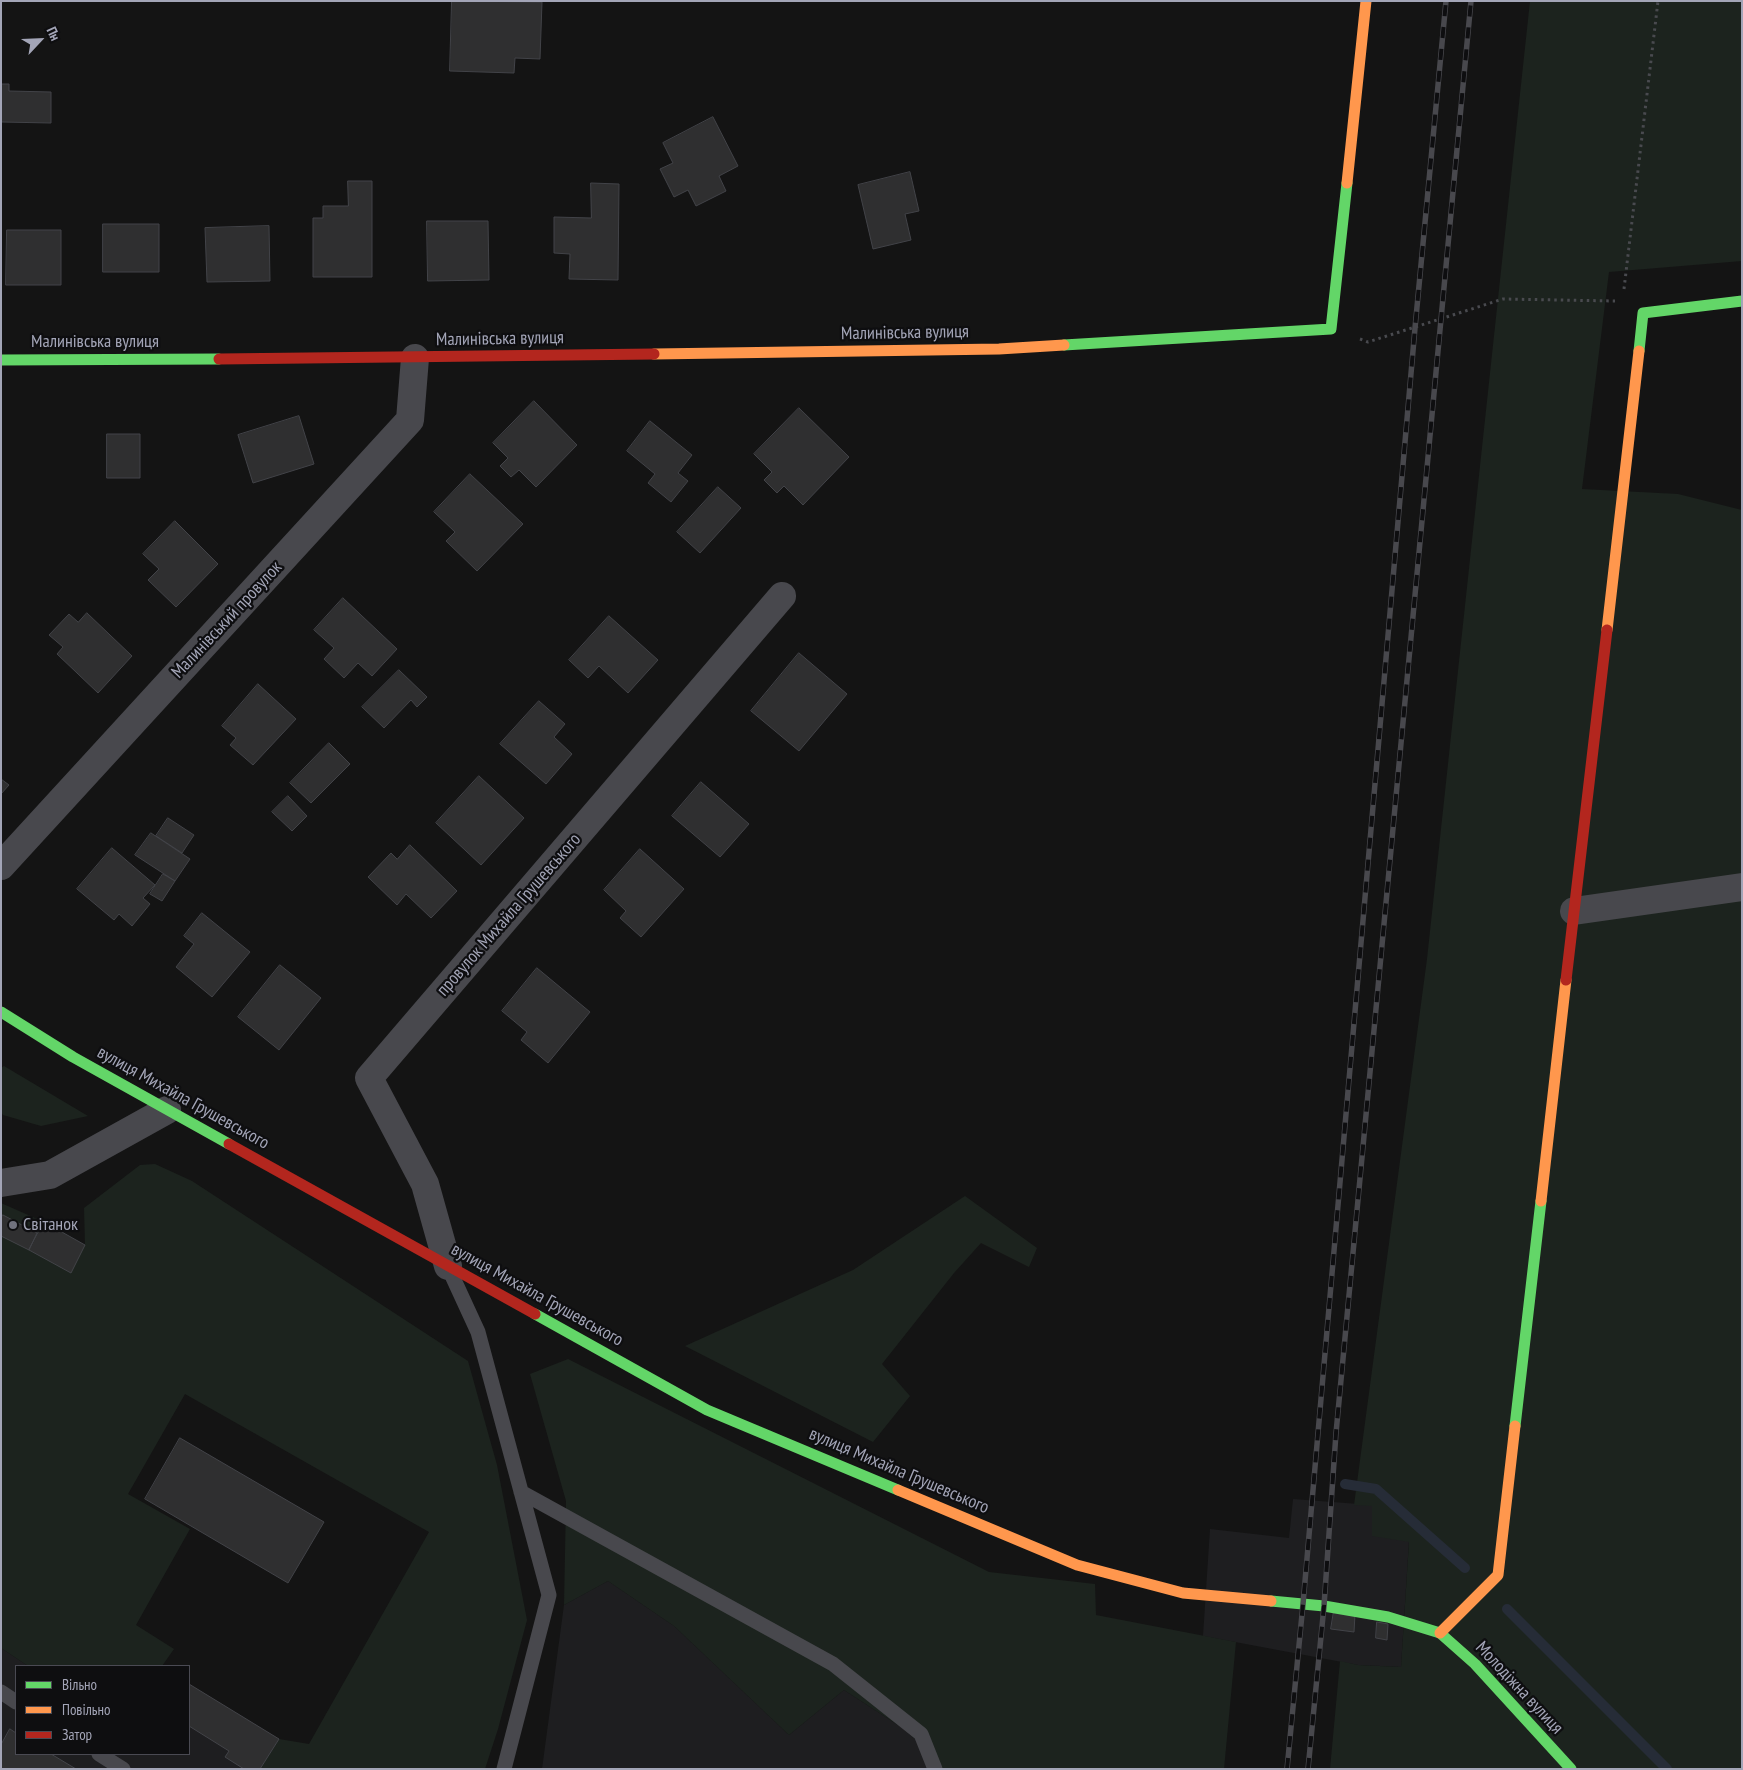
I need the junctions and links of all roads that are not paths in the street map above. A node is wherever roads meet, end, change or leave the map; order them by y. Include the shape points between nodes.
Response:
1 (1366, 1) edge
2 (1742, 302) edge
3 (415, 358) junction
4 (1, 360) edge
5 (782, 596) dead end
6 (1, 866) edge
7 (1742, 887) edge
8 (1574, 911) junction
9 (1, 1012) edge
10 (167, 1110) junction
11 (1, 1184) edge
12 (448, 1266) junction
13 (521, 1492) junction
14 (1440, 1633) junction
15 (1, 1692) edge
16 (15, 1701) edge
17 (101, 1755) edge
18 (123, 1769) edge
19 (504, 1769) edge
20 (935, 1769) edge
21 (1571, 1769) edge

1 - 3 street, Малинівська вулиця via 1331,329 999,349
2 - 8 street via 1643,313
3 - 4 street, Малинівська вулиця
3 - 6 street, Малинівський провулок via 410,420
5 - 12 street, провулок Михайла Грушевського via 368,1078 425,1184
7 - 8 street
8 - 14 street via 1498,1575
9 - 10 street, вулиця Михайла Грушевського
10 - 11 street via 50,1175
10 - 12 street, вулиця Михайла Грушевського
12 - 13 lane via 478,1332
12 - 14 street, вулиця Михайла Грушевського via 707,1410 1077,1564 1183,1593 1324,1606 1388,1618
13 - 19 lane via 549,1595
13 - 20 lane via 833,1664 921,1734
14 - 21 street, Молодіжна вулиця via 1474,1664
15 - 16 lane
17 - 18 lane

